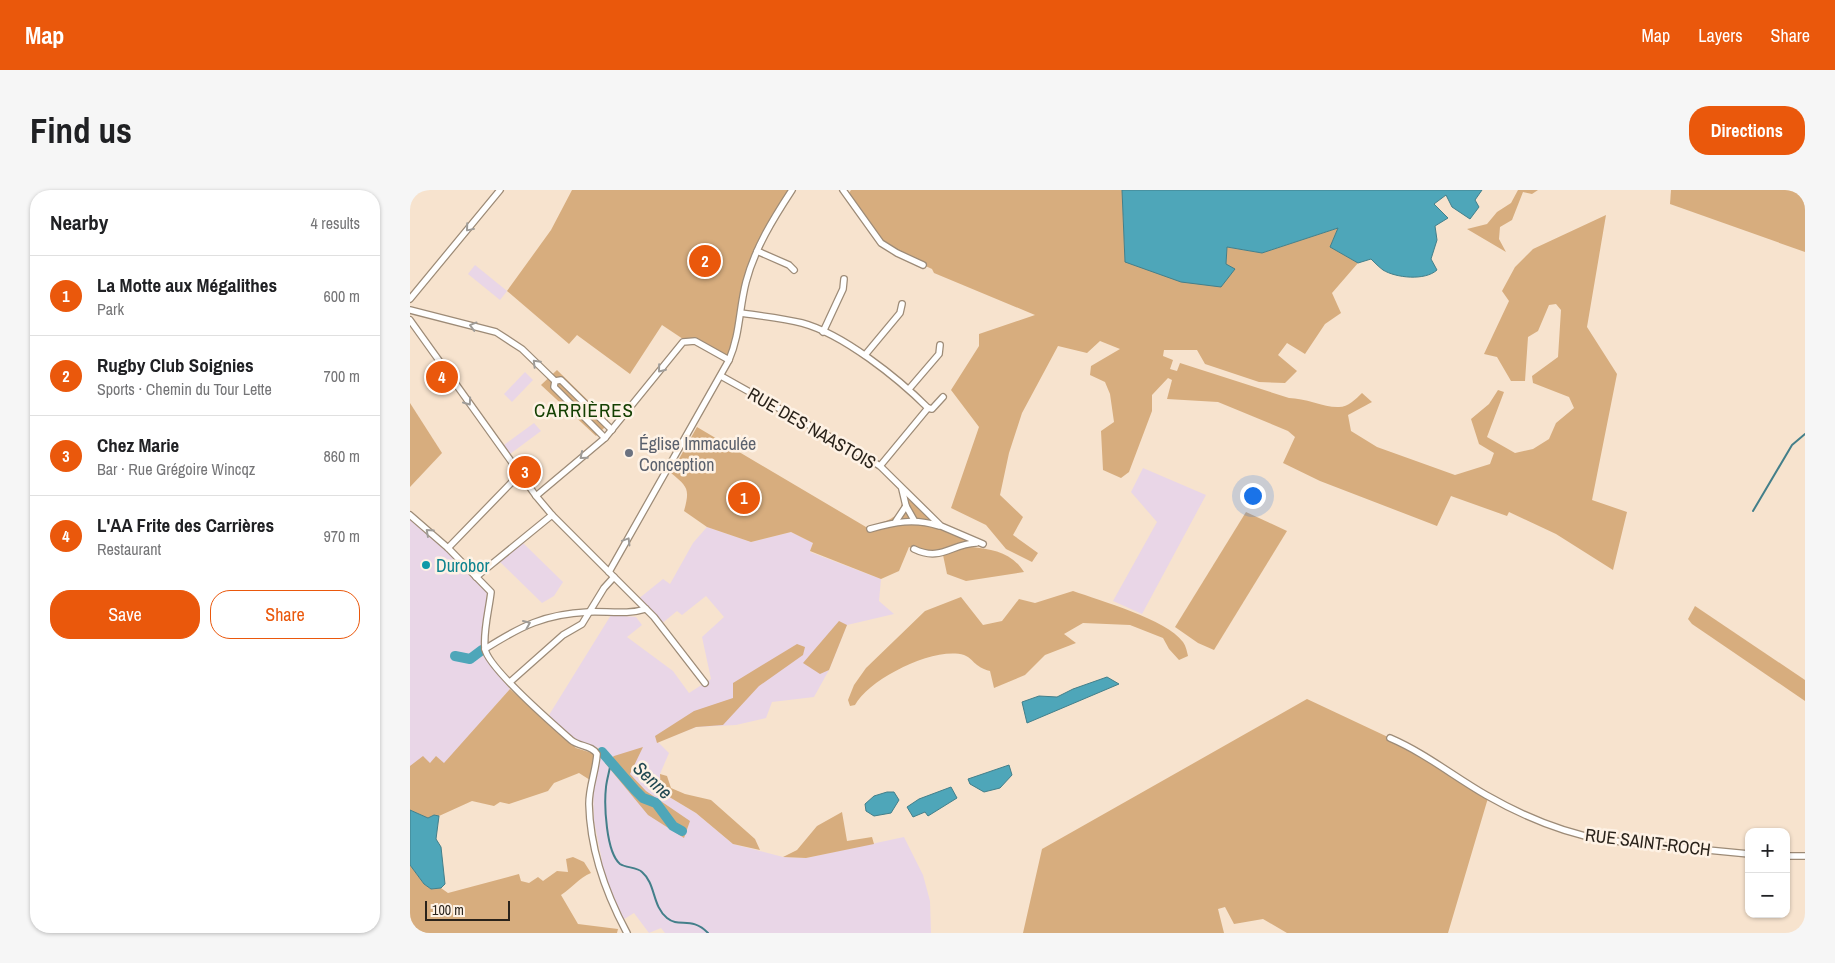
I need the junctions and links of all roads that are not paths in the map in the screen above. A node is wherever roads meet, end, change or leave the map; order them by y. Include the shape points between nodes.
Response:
1 (500, 190) edge
2 (792, 190) edge
3 (842, 190) edge
4 (757, 251) junction
5 (922, 265) dead end
6 (794, 270) dead end
7 (844, 279) dead end
8 (410, 299) edge
9 (902, 304) dead end
10 (410, 310) edge
11 (741, 313) junction
12 (410, 320) edge
13 (823, 332) junction
14 (940, 345) dead end
15 (865, 355) junction
16 (729, 360) junction
17 (721, 376) junction
18 (555, 381) junction
19 (909, 389) junction
20 (943, 397) dead end
21 (928, 408) junction
22 (612, 430) junction
23 (605, 438) junction
24 (880, 466) junction
25 (520, 476) junction
26 (900, 486) junction
27 (536, 496) junction
28 (906, 506) junction
29 (410, 515) edge
30 (552, 515) junction
31 (914, 520) junction
32 (896, 521) junction
33 (941, 526) junction
34 (870, 529) dead end
35 (964, 536) junction
36 (962, 546) junction
37 (448, 548) junction
38 (914, 549) dead end
39 (609, 572) junction
40 (476, 577) junction
41 (614, 577) junction
42 (646, 609) junction
43 (589, 612) junction
44 (485, 649) junction
45 (510, 682) junction
46 (706, 683) dead end
47 (1390, 738) dead end
48 (1745, 854) edge
49 (1790, 856) edge
50 (1805, 856) edge
51 (627, 933) edge

1 -> 8 street
2 - 4 street
3 - 5 street via 881,243
4 - 6 street
4 - 11 street via 746,281
7 - 13 street via 843,290
9 - 15 street via 900,313
18 -> 10 street via 522,349 496,332
11 - 13 street via 803,323
11 - 16 street
12 -> 25 street
13 - 15 street
14 - 19 street via 939,354
15 - 19 street
16 - 17 street
16 -> 22 street via 695,341 683,342
17 - 24 street, RUE DES NAASTOIS
39 -> 17 street
18 - 22 street via 561,380
18 - 23 street via 554,387
19 - 21 street
20 - 21 street via 932,409
21 - 24 street
22 - 23 street
23 -> 27 street
24 - 26 street, RUE DES NAASTOIS
25 - 27 street
25 - 37 street
26 - 28 street, RUE DES NAASTOIS
26 - 33 street, RUE DES NAASTOIS
27 - 30 street
28 - 31 street, RUE DES NAASTOIS
28 - 32 street
37 -> 29 street
30 - 39 street
30 - 40 street
31 - 32 street, RUE DES NAASTOIS
31 - 33 street, RUE DES NAASTOIS
32 - 34 street, RUE DES NAASTOIS
33 - 35 street, RUE DES NAASTOIS
35 - 36 street
35 - 36 street, RUE DES NAASTOIS via 983,544 976,542
36 - 38 street, RUE DES NAASTOIS via 939,555
37 - 40 street
39 - 41 street
40 - 44 street via 491,592
41 - 42 street
41 - 43 street
42 - 43 street
42 - 46 street
44 -> 43 street via 536,620
43 - 45 street via 582,624 563,635
44 - 45 street via 487,656
45 - 51 street via 576,744 591,748 597,754 590,796 593,833 609,896
47 - 48 street, RUE SAINT-ROCH via 1424,754 1488,796 1535,818 1583,835 1604,840
49 - 50 street

